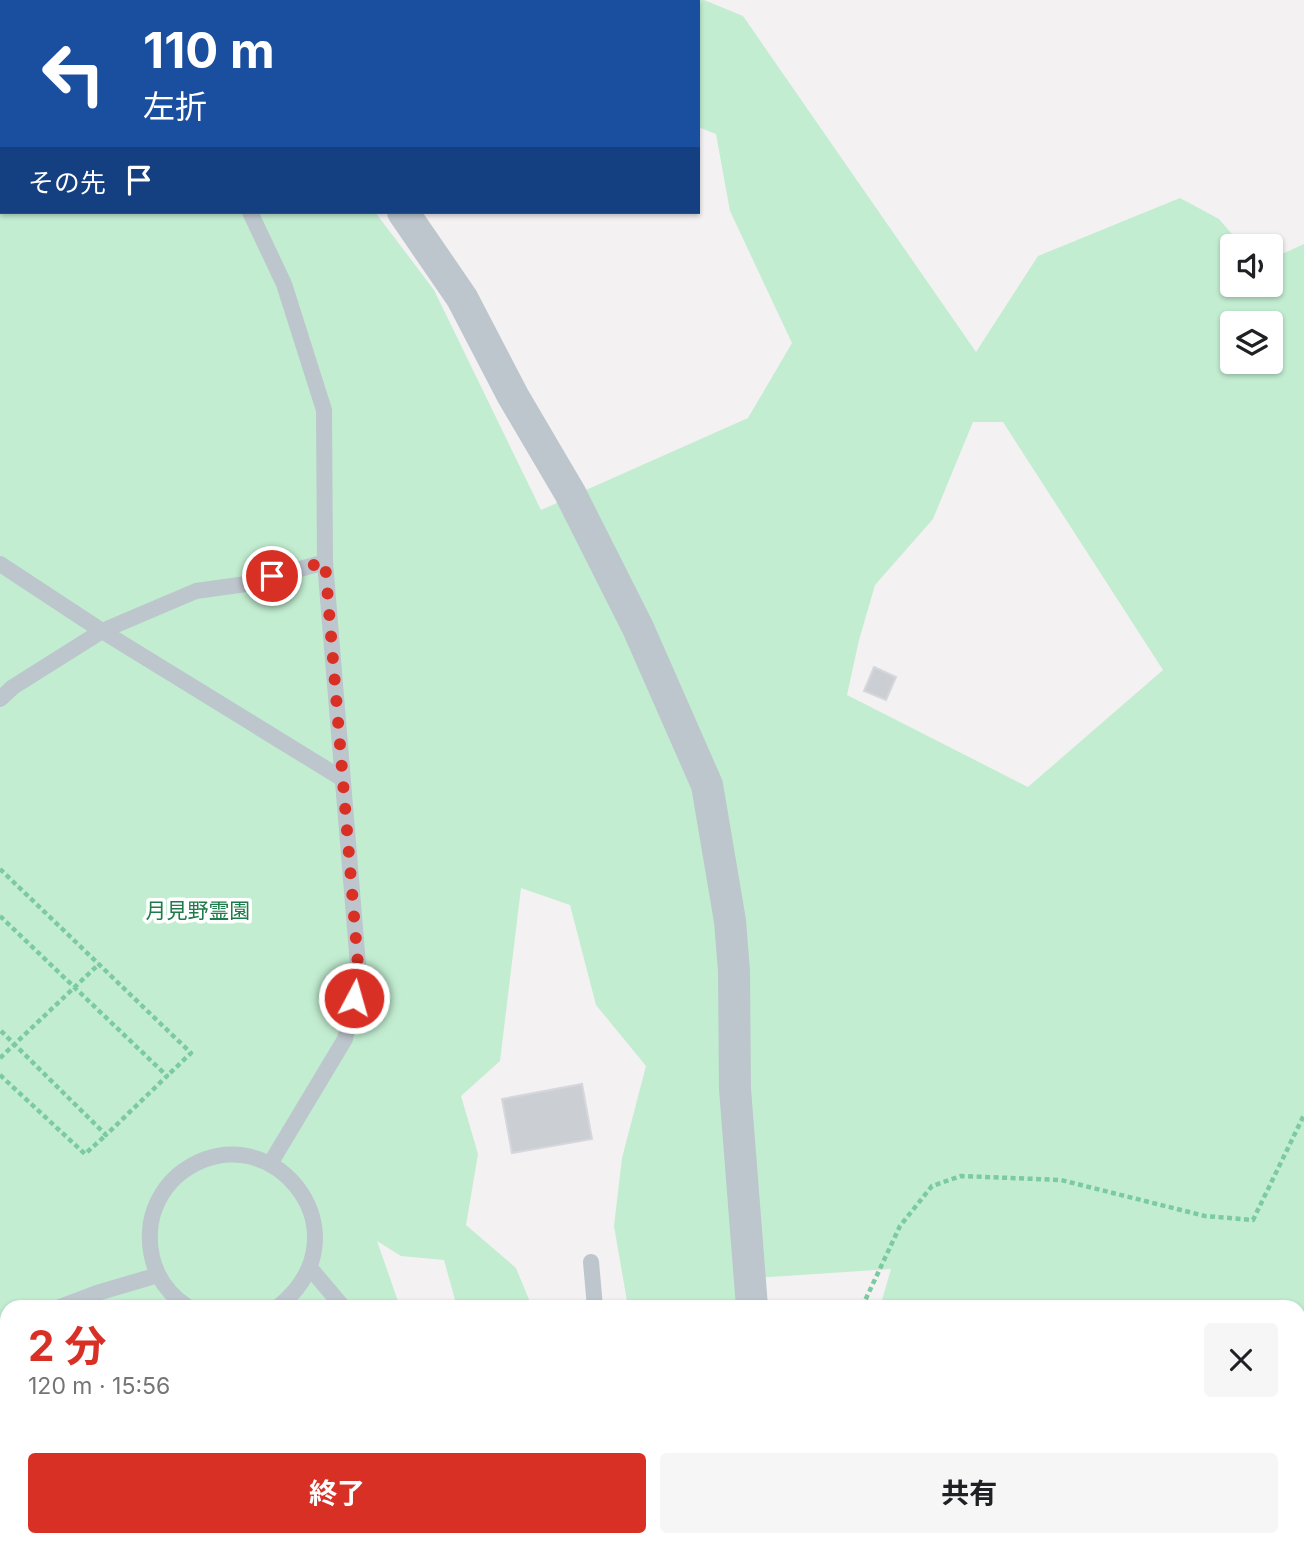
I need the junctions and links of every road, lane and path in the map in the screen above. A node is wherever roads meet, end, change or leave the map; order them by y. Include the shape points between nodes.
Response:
1 (251, 214) edge
2 (405, 214) edge
3 (325, 562) junction
4 (0, 564) edge
5 (102, 631) junction
6 (0, 699) edge
7 (341, 778) junction
8 (0, 869) edge
9 (5, 873) junction
10 (0, 878) edge
11 (0, 916) edge
12 (99, 964) junction
13 (74, 987) junction
14 (0, 1030) edge
15 (14, 1044) junction
16 (0, 1058) edge
17 (0, 1075) edge
18 (167, 1076) junction
19 (1304, 1115) edge
20 (106, 1135) junction
21 (270, 1164) junction
22 (591, 1262) dead end
23 (310, 1268) junction
24 (158, 1275) junction
25 (78, 1300) edge
26 (179, 1300) edge
27 (285, 1300) edge
28 (337, 1300) edge
29 (594, 1300) edge
30 (751, 1300) edge
31 (865, 1300) edge

1 - 3 lane via 284,284 324,410
2 - 30 street via 462,299 570,493 638,628 706,785 730,921 735,1089
3 - 5 lane via 246,584 196,591
3 - 7 lane
4 - 5 lane
5 - 6 lane
5 - 7 lane
7 - 21 lane via 359,977 345,1039
8 - 9 path
9 - 10 path
9 - 12 path
11 - 13 path
12 - 13 path
12 - 18 path via 191,1053
13 - 15 path
13 - 18 path
14 - 15 path
15 - 16 path
15 - 20 path
17 - 20 path via 85,1154
18 - 20 path
19 - 31 path via 1253,1220 1205,1216 1061,1180 961,1176 932,1186 900,1226
21 - 23 lane via 297,1186 310,1209 315,1234
21 - 24 lane via 237,1155 219,1156 187,1168 174,1179 150,1225 149,1242
22 - 29 lane
23 - 27 lane
23 - 28 lane
24 - 25 lane
24 - 26 lane

